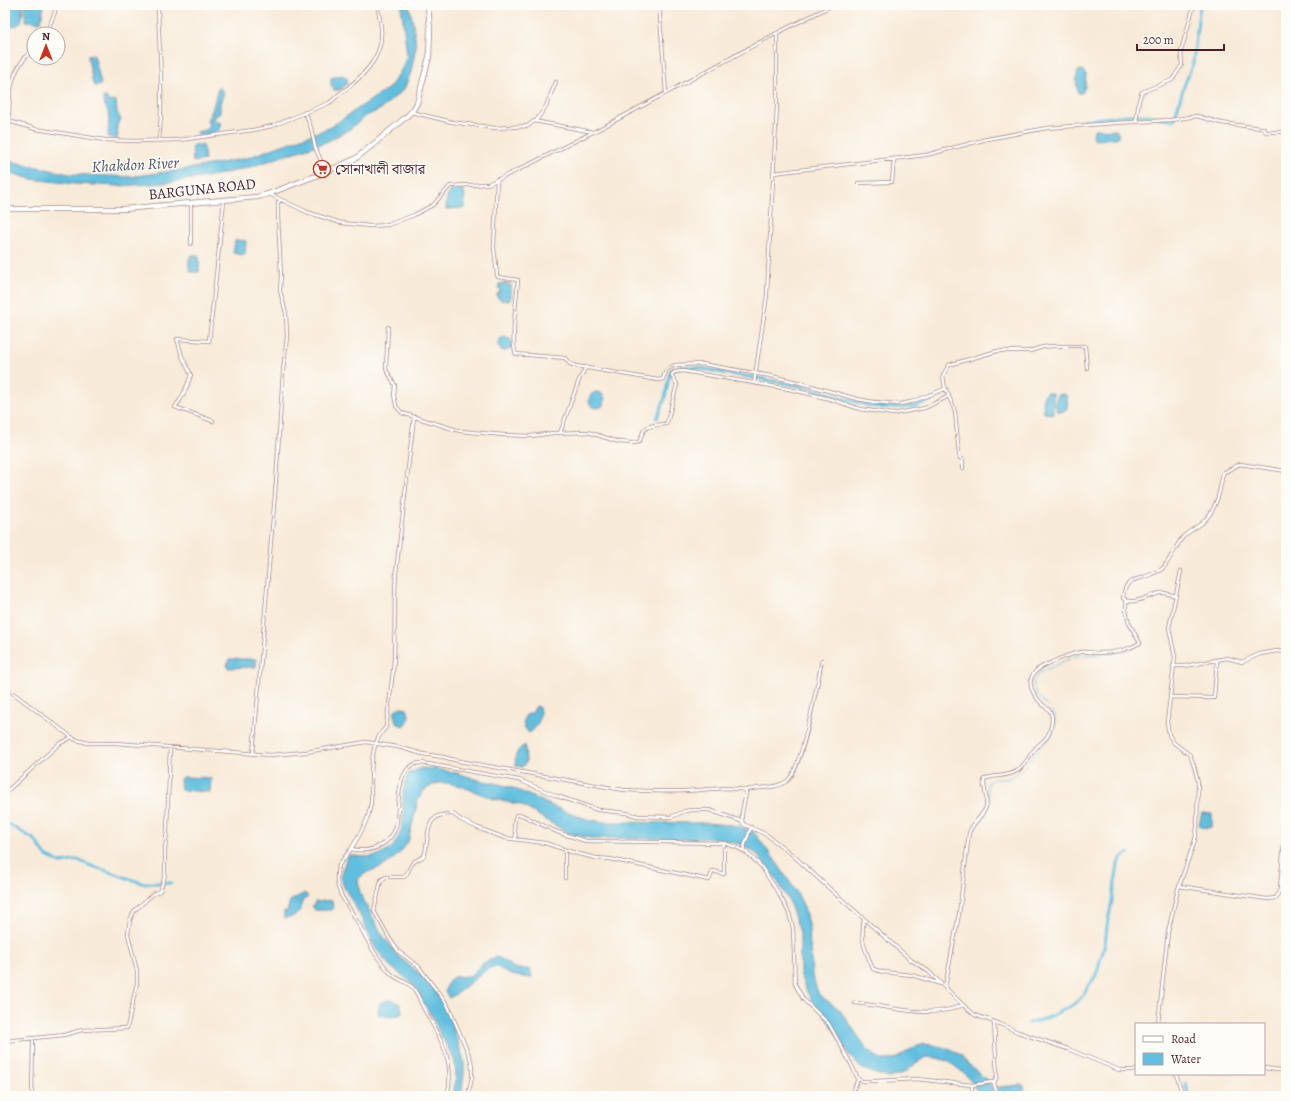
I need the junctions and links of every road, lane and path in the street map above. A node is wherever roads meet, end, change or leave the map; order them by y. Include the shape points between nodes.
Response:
1 (55, 5) edge
2 (158, 5) edge
3 (377, 5) edge
4 (428, 5) edge
5 (659, 5) edge
6 (833, 5) edge
7 (1194, 5) edge
8 (50, 26) edge
9 (777, 34) junction
10 (26, 57) edge
11 (556, 82) dead end
12 (666, 93) junction
13 (305, 112) junction
14 (411, 112) junction
15 (5, 120) edge
16 (9, 122) junction
17 (535, 122) junction
18 (1136, 122) junction
19 (594, 132) junction
20 (1286, 132) edge
21 (159, 140) junction
22 (894, 160) junction
23 (326, 172) junction
24 (773, 173) junction
25 (498, 179) junction
26 (858, 183) dead end
27 (268, 194) junction
28 (224, 200) junction
29 (281, 200) junction
30 (191, 203) junction
31 (5, 209) edge
32 (192, 244) dead end
33 (388, 328) dead end
34 (586, 367) junction
35 (1087, 368) dead end
36 (756, 373) junction
37 (754, 383) junction
38 (945, 387) junction
39 (949, 396) junction
40 (414, 418) junction
41 (213, 421) dead end
42 (560, 433) junction
43 (962, 468) dead end
44 (1286, 471) edge
45 (1181, 571) dead end
46 (1176, 596) junction
47 (1126, 601) junction
48 (1286, 652) edge
49 (822, 660) dead end
50 (1217, 660) junction
51 (1174, 666) junction
52 (5, 687) edge
53 (1170, 697) junction
54 (72, 737) junction
55 (376, 743) junction
56 (170, 747) junction
57 (253, 754) junction
58 (746, 790) junction
59 (5, 793) edge
60 (1286, 816) edge
61 (741, 821) junction
62 (750, 827) junction
63 (516, 839) junction
64 (724, 843) junction
65 (351, 849) junction
66 (565, 850) junction
67 (743, 850) junction
68 (565, 878) dead end
69 (1179, 886) junction
70 (864, 919) junction
71 (942, 984) junction
72 (945, 987) junction
73 (855, 1003) dead end
74 (963, 1005) junction
75 (994, 1022) junction
76 (1158, 1023) edge
77 (33, 1039) junction
78 (5, 1041) edge
79 (1265, 1068) edge
80 (1135, 1070) edge
81 (1286, 1071) edge
82 (1176, 1075) edge
83 (858, 1079) junction
84 (993, 1083) junction
85 (972, 1085) junction
86 (32, 1096) edge
87 (447, 1096) edge
88 (468, 1096) edge
89 (851, 1096) edge
90 (972, 1096) edge
91 (998, 1096) edge
92 (1183, 1096) edge

1 - 8 street
2 - 21 street via 162,101
3 - 13 street via 381,40 374,60 361,77 336,98
4 - 14 main road, BARGUNA ROAD via 429,57
5 - 12 street
6 - 9 street
7 - 18 street via 1181,51 1182,65 1172,80 1142,92
9 - 12 street
9 - 24 street via 777,106
10 - 16 street via 12,82
11 - 17 street via 546,106
12 - 19 street
13 - 21 street via 272,126 253,130 179,140
13 - 23 street via 315,147
14 - 17 street via 452,122 495,128 528,126
14 - 23 main road, BARGUNA ROAD via 355,159
15 - 16 street
16 - 21 street via 104,140
17 - 19 street
18 - 20 street via 1197,116 1220,123 1264,129 1266,132
18 - 22 street via 1047,128
19 - 25 street
22 - 24 street
22 - 26 street via 892,182
23 - 27 main road, BARGUNA ROAD
24 - 36 street via 767,295
25 - 29 street via 488,184 450,186 432,205 388,225 341,223
25 - 34 street via 494,247 497,276 518,280 514,351 516,354 565,358 570,364
27 - 28 main road, BARGUNA ROAD
27 - 29 street
28 - 30 main road, BARGUNA ROAD
28 - 41 street via 209,341 177,339 191,375 175,407
29 - 57 street via 278,202 280,291 286,313 287,337
30 - 31 main road, BARGUNA ROAD via 123,209
30 - 32 street
33 - 40 street via 386,369 395,385 396,406 402,413
34 - 36 street via 658,380 663,379 666,370 675,365 702,364
34 - 42 street
35 - 38 street via 1085,346 997,351 949,365 943,375
36 - 37 street
36 - 38 street via 857,399 889,404 911,402
37 - 39 street via 893,414 925,408
37 - 42 street via 683,371 675,372 672,376 677,384 666,424 647,427 639,442 619,442 588,432
38 - 39 street
39 - 43 street via 955,411
40 - 42 street via 460,431 531,436
40 - 55 street via 396,580 391,694 386,727
44 - 47 street via 1240,464 1223,473 1219,495 1212,511 1179,542 1162,569 1127,584 1123,598
45 - 46 street
46 - 47 street via 1162,593 1133,602
46 - 51 street via 1169,628
47 - 72 street via 1129,623 1140,643 1122,651 1074,654 1040,668 1031,676 1033,692 1051,713 1051,726 1046,738 1018,770 1008,775 984,778 987,795 985,808 970,828 959,914
48 - 50 street via 1260,654 1242,662 1227,658
49 - 58 street via 811,716 799,759 789,780 778,786
50 - 51 street
50 - 53 street via 1214,698
51 - 53 street
52 - 54 street
53 - 69 street via 1166,722 1169,736 1190,755 1198,782 1195,840
54 - 56 street via 88,743
54 - 59 street via 59,744
55 - 57 street via 360,742 306,752
55 - 58 street via 459,761 624,790
55 - 65 street via 369,816
56 - 57 street
56 - 77 street via 165,875 160,891 152,894 134,911 130,920 128,934 137,971 137,983 127,1028 82,1030
58 - 61 street
60 - 69 street via 1280,889 1276,898 1267,899
61 - 62 street
61 - 65 street via 709,810 685,811 671,817 638,816 598,810 518,780 422,763 413,764 402,778 396,826 391,836 373,849
62 - 67 street
62 - 70 street via 767,835 794,856
63 - 64 street via 514,819 516,815 522,815 557,832 586,841
63 - 66 street
63 - 88 street via 495,835 453,814 438,816 429,828 423,858 415,861 404,877 386,877 381,880 374,911 399,952 418,966 447,1004 471,1060 472,1078
64 - 66 street via 724,874 713,871 709,880
64 - 67 street
65 - 87 street via 338,868 337,882 341,894 374,953 394,976 414,989 433,1023 445,1050 450,1070
66 - 68 street
67 - 83 street via 761,866 789,912 795,984 803,999 829,1024
69 - 76 street via 1168,932
70 - 71 street
70 - 71 street via 862,935 873,969 912,975
71 - 72 street
72 - 74 street
73 - 74 street via 923,1011 952,1010
74 - 75 street via 975,1015
75 - 80 street via 1119,1070
75 - 84 street via 997,1076
77 - 78 street
77 - 86 street
79 - 81 street
82 - 92 street
83 - 85 street via 917,1079
83 - 89 street
84 - 85 street
84 - 91 street
85 - 90 street

